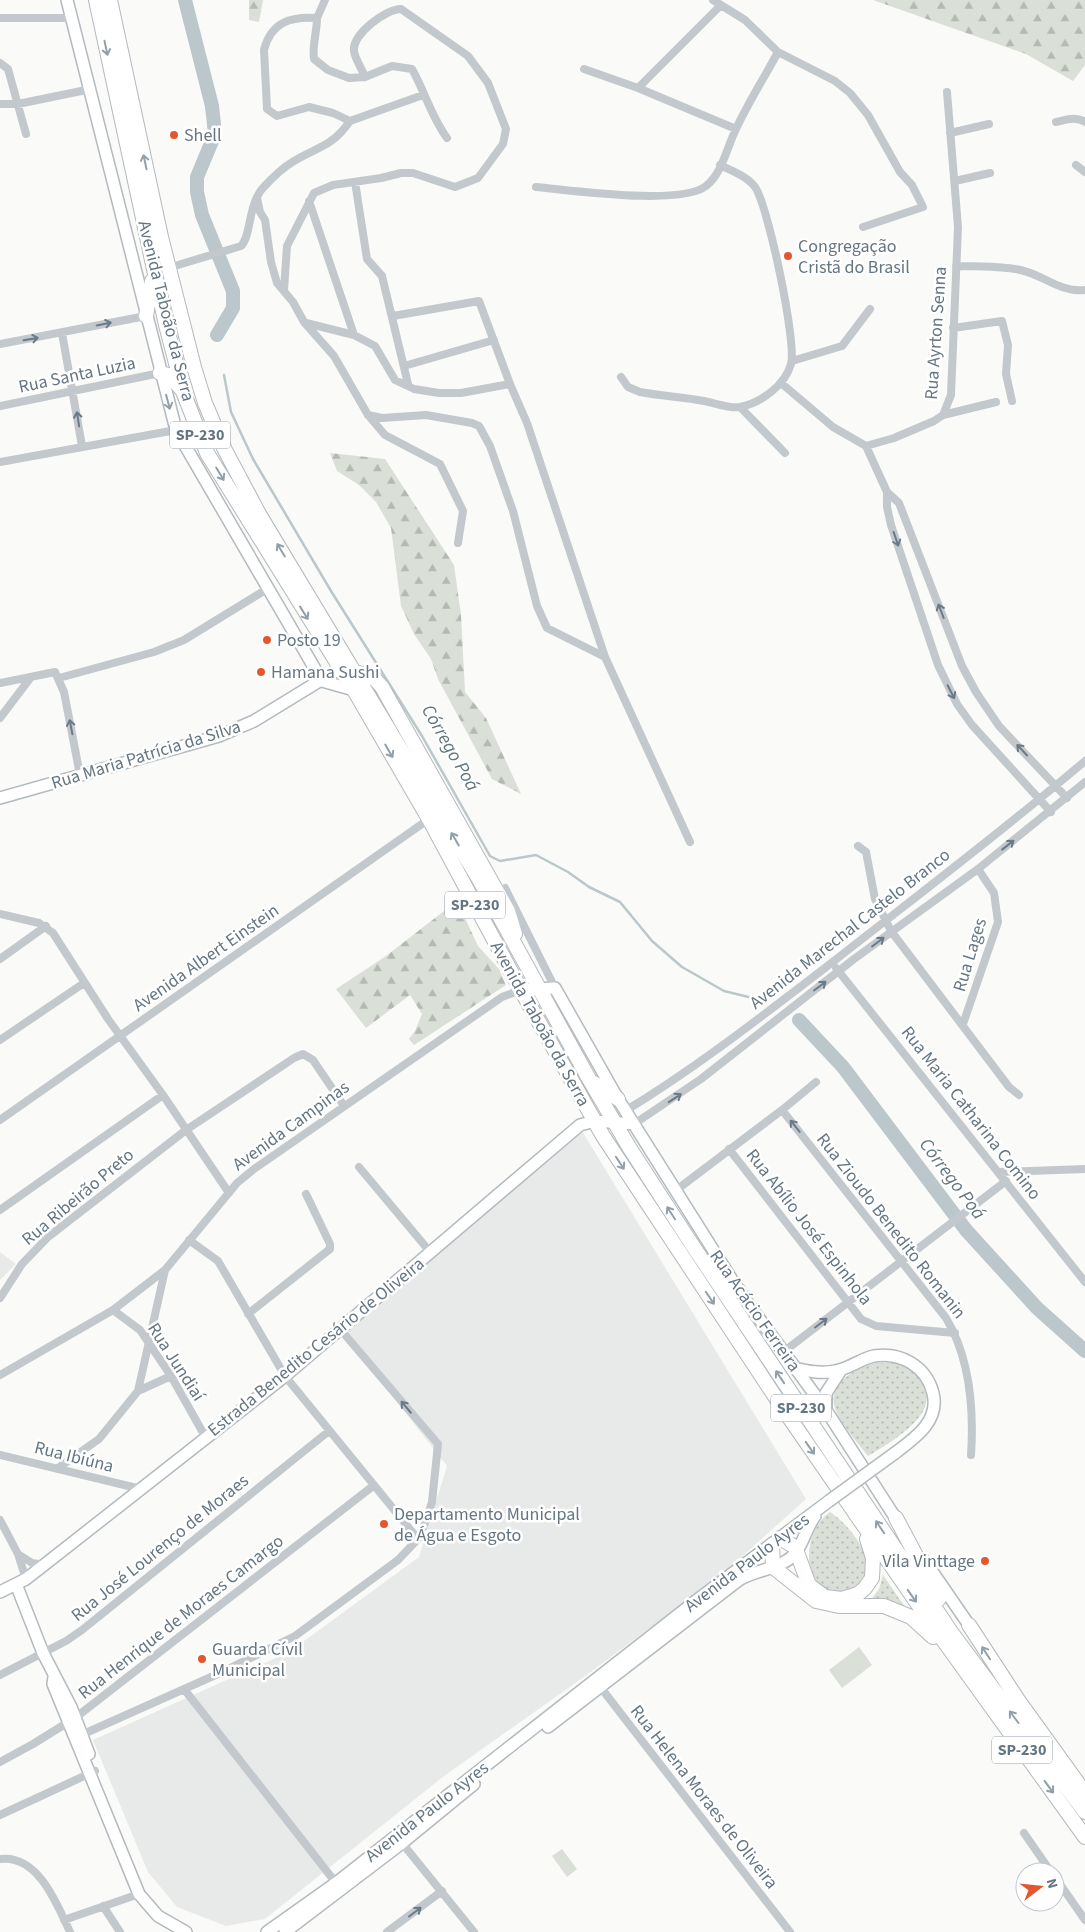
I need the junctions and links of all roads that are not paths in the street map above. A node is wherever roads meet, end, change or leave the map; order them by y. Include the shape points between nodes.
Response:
1 (68, 0) edge
2 (96, 0) edge
3 (110, 0) edge
4 (325, 0) edge
5 (713, 0) edge
6 (721, 5) junction
7 (0, 18) edge
8 (73, 18) junction
9 (317, 18) junction
10 (778, 52) junction
11 (0, 63) edge
12 (584, 69) dead end
13 (365, 76) junction
14 (638, 88) junction
15 (91, 89) junction
16 (947, 92) dead end
17 (423, 95) junction
18 (0, 104) edge
19 (18, 104) junction
20 (350, 121) junction
21 (1056, 122) dead end
22 (1085, 122) edge
23 (989, 124) dead end
24 (736, 129) junction
25 (950, 133) junction
26 (26, 134) dead end
27 (448, 138) dead end
28 (720, 165) junction
29 (1076, 165) dead end
30 (1085, 172) edge
31 (990, 173) dead end
32 (955, 181) junction
33 (355, 182) junction
34 (536, 187) dead end
35 (257, 196) junction
36 (309, 201) junction
37 (863, 226) dead end
38 (956, 266) junction
39 (168, 268) junction
40 (153, 270) junction
41 (284, 290) junction
42 (1085, 290) edge
43 (870, 309) dead end
44 (146, 316) junction
45 (393, 316) junction
46 (304, 322) junction
47 (953, 328) junction
48 (62, 333) junction
49 (354, 335) junction
50 (494, 340) junction
51 (0, 344) edge
52 (792, 362) junction
53 (404, 366) junction
54 (160, 373) junction
55 (621, 377) dead end
56 (781, 383) junction
57 (408, 384) junction
58 (510, 384) junction
59 (74, 392) junction
60 (184, 394) junction
61 (1012, 401) dead end
62 (996, 402) dead end
63 (0, 406) edge
64 (740, 407) junction
65 (943, 415) junction
66 (368, 416) junction
67 (176, 430) junction
68 (82, 446) junction
69 (866, 446) junction
70 (785, 453) dead end
71 (0, 462) edge
72 (887, 492) junction
73 (458, 543) dead end
74 (288, 575) junction
75 (267, 588) junction
76 (605, 657) junction
77 (339, 670) junction
78 (354, 670) junction
79 (31, 677) junction
80 (59, 678) junction
81 (322, 681) junction
82 (0, 683) edge
83 (354, 690) junction
84 (0, 718) edge
85 (1085, 761) edge
86 (80, 775) junction
87 (1084, 785) edge
88 (1055, 786) junction
89 (0, 798) edge
90 (1066, 798) junction
91 (1040, 799) junction
92 (1051, 812) junction
93 (429, 819) junction
94 (690, 842) dead end
95 (858, 846) dead end
96 (978, 869) junction
97 (505, 888) dead end
98 (0, 914) edge
99 (885, 921) junction
100 (46, 926) junction
101 (891, 931) junction
102 (0, 959) edge
103 (832, 962) junction
104 (839, 972) junction
105 (84, 982) junction
106 (556, 988) junction
107 (538, 989) junction
108 (520, 990) junction
109 (794, 992) junction
110 (800, 1001) junction
111 (963, 1024) junction
112 (744, 1030) junction
113 (120, 1037) junction
114 (751, 1039) junction
115 (0, 1040) edge
116 (692, 1068) junction
117 (589, 1079) junction
118 (701, 1079) junction
119 (816, 1082) dead end
120 (164, 1094) junction
121 (1019, 1095) dead end
122 (622, 1105) junction
123 (344, 1106) junction
124 (782, 1110) junction
125 (0, 1120) edge
126 (614, 1122) junction
127 (589, 1123) junction
128 (634, 1124) junction
129 (186, 1130) junction
130 (729, 1149) junction
131 (359, 1167) dead end
132 (1085, 1169) edge
133 (1000, 1172) junction
134 (1006, 1181) junction
135 (675, 1191) junction
136 (229, 1193) junction
137 (306, 1194) dead end
138 (0, 1210) edge
139 (189, 1240) junction
140 (688, 1240) junction
141 (431, 1253) junction
142 (901, 1261) junction
143 (165, 1270) junction
144 (1085, 1282) edge
145 (739, 1291) junction
146 (0, 1298) edge
147 (850, 1302) junction
148 (113, 1310) junction
149 (248, 1314) junction
150 (340, 1329) junction
151 (955, 1333) junction
152 (149, 1343) junction
153 (782, 1353) junction
154 (794, 1368) junction
155 (841, 1370) junction
156 (0, 1375) edge
157 (170, 1376) junction
158 (285, 1376) junction
159 (830, 1385) junction
160 (810, 1389) junction
161 (138, 1391) junction
162 (826, 1410) junction
163 (329, 1431) junction
164 (206, 1438) junction
165 (0, 1455) edge
166 (971, 1455) dead end
167 (58, 1468) junction
168 (373, 1486) junction
169 (141, 1489) junction
170 (825, 1504) junction
171 (858, 1517) junction
172 (896, 1518) junction
173 (0, 1520) edge
174 (418, 1539) junction
175 (776, 1541) junction
176 (797, 1550) junction
177 (18, 1554) junction
178 (44, 1565) junction
179 (773, 1567) junction
180 (21, 1582) junction
181 (0, 1592) edge
182 (969, 1625) joint
183 (951, 1632) junction
184 (43, 1653) junction
185 (960, 1662) junction
186 (0, 1674) edge
187 (598, 1684) junction
188 (184, 1688) junction
189 (72, 1720) junction
190 (545, 1724) junction
191 (79, 1736) junction
192 (0, 1762) edge
193 (93, 1775) junction
194 (1085, 1793) edge
195 (1085, 1812) edge
196 (0, 1815) edge
197 (412, 1823) junction
198 (1024, 1834) dead end
199 (1085, 1837) edge
200 (402, 1843) junction
201 (0, 1859) edge
202 (1044, 1862) edge
203 (336, 1883) junction
204 (442, 1891) junction
205 (1065, 1891) edge
206 (139, 1894) junction
207 (103, 1906) junction
208 (64, 1920) junction
209 (1085, 1920) edge
210 (284, 1930) edge
211 (70, 1932) edge
212 (120, 1932) edge
213 (186, 1932) edge
214 (267, 1932) edge
215 (387, 1932) edge
216 (474, 1932) edge
217 (790, 1932) edge

1 - 8 main road
2 -> 40 highway, Avenida Taboão da Serra / SP-230
39 -> 3 highway, Avenida Taboão da Serra / SP-230
4 - 9 street
5 - 6 street
6 - 10 street via 746,20
6 - 14 street
7 - 8 street
8 - 15 main road
9 - 13 street via 313,45 317,63 349,78
9 - 20 street via 297,17 269,35 264,50 268,109 277,116 309,107
10 - 24 street
10 - 37 street via 834,81 850,93 868,115 923,207
11 - 19 street via 8,69
12 - 14 street
13 - 17 street via 392,66 412,69
13 - 33 street via 354,49 358,40 375,19 389,10 401,9 477,65 488,83 506,129 503,144 494,159 478,178 464,184 449,186 408,172
14 - 24 street
15 - 19 street
15 - 44 main road
16 - 25 street, Rua Ayrton Senna
17 - 20 street
17 - 27 street via 436,124
18 - 19 street
19 - 26 street
20 - 35 street via 340,135 286,167
21 - 22 street via 1070,119
23 - 25 street
24 - 28 street
25 - 32 street, Rua Ayrton Senna
28 - 34 street via 706,187 680,196
28 - 52 street via 749,181 760,197 783,293 793,345
29 - 30 street
31 - 32 street
32 - 38 street, Rua Ayrton Senna
33 - 36 street via 325,187 314,193
33 - 45 street via 367,259 382,276
35 - 39 street via 245,243 223,253
35 - 41 street via 265,220 275,277
36 - 41 street via 287,246
36 - 49 street
38 - 42 street via 1016,269 1063,289
38 - 47 street, Rua Ayrton Senna
74 -> 39 highway, Avenida Taboão da Serra / SP-230 via 205,403
40 - 44 highway
40 - 60 highway, Avenida Taboão da Serra / SP-230
41 - 46 street
43 - 52 street via 842,346
48 -> 44 street
44 - 54 main road
45 - 50 street via 480,301
45 - 53 street
46 - 49 street
46 - 66 street via 334,356
47 - 61 street via 1002,321 1008,345 1006,374
47 - 65 street, Rua Ayrton Senna via 951,395
51 -> 48 street
48 - 59 street
49 - 57 street via 375,346 395,380
50 - 53 street
50 - 58 street
52 - 56 street
53 - 57 street
54 - 59 street, Rua Santa Luzia
54 - 60 highway via 169,376
54 -> 67 main road
55 - 64 street via 628,386 640,392
56 - 64 street via 765,396
56 - 69 street via 833,427
57 - 58 street via 414,389 447,394
58 - 76 street via 527,423
59 - 63 street, Rua Santa Luzia
68 -> 59 street
60 -> 74 highway, Avenida Taboão da Serra / SP-230 via 207,453
62 - 65 street
64 - 70 street
65 - 69 street, Rua Ayrton Senna via 915,430
66 - 73 street via 385,435 440,464 463,511
66 - 76 street via 426,416 480,426 513,511 537,606 547,628
67 - 68 street
67 - 75 main road
68 - 71 street
69 - 72 street
88 -> 72 street via 999,726 976,692 962,666 898,503
72 -> 91 street via 891,525 938,665 972,725
74 - 75 main road
74 -> 77 highway, Avenida Taboão da Serra / SP-230
74 - 78 highway, Avenida Taboão da Serra / SP-230
75 - 80 street via 184,640 154,652
75 - 81 main road
76 - 94 street
77 - 78 highway
77 - 81 main road, Rua Maria Patrícia da Silva
77 - 83 highway, Avenida Taboão da Serra / SP-230
107 -> 78 highway, Avenida Taboão da Serra / SP-230 via 470,865
79 - 80 street via 55,672
79 - 82 street
79 - 84 street
86 -> 80 street
81 - 83 main road
81 - 86 main road, Rua Maria Patrícia da Silva via 248,724 219,736
83 -> 93 highway, Avenida Taboão da Serra / SP-230
85 - 88 street, Avenida Marechal Castelo Branco
86 - 89 main road, Rua Maria Patrícia da Silva
87 - 90 street, Avenida Marechal Castelo Branco
88 - 90 street
88 - 91 street, Avenida Marechal Castelo Branco
90 - 92 street, Avenida Marechal Castelo Branco
91 - 92 street
91 - 99 street, Avenida Marechal Castelo Branco
96 -> 92 street, Avenida Marechal Castelo Branco
93 - 108 highway, Avenida Taboão da Serra / SP-230
93 - 113 street, Avenida Albert Einstein
95 - 99 street via 869,860 871,888
96 - 101 street, Avenida Marechal Castelo Branco
96 - 111 street, Rua Lages via 994,893 998,922
97 - 106 street, Rua Acácio Ferreira
98 - 100 street
99 - 101 street
99 - 103 street, Avenida Marechal Castelo Branco
100 - 102 street
100 - 105 street
104 -> 101 street, Avenida Marechal Castelo Branco
101 - 111 street
103 - 104 street, Rua Maria Catharina Comino
103 - 109 street, Avenida Marechal Castelo Branco
110 -> 104 street, Avenida Marechal Castelo Branco
104 - 133 street, Rua Maria Catharina Comino
105 - 113 street
105 - 115 street
106 - 107 main road
106 - 122 main road, Rua Acácio Ferreira
107 - 108 main road
107 - 117 highway, Avenida Taboão da Serra / SP-230
108 - 123 street, Avenida Campinas via 502,997
108 - 127 highway, Avenida Taboão da Serra / SP-230 via 587,1108
109 - 110 street
109 - 112 street, Avenida Marechal Castelo Branco
110 - 114 street, Avenida Marechal Castelo Branco
111 - 121 street via 1009,1087
112 - 114 street
112 - 116 street, Avenida Marechal Castelo Branco
113 - 120 street
113 - 125 street, Avenida Albert Einstein
114 - 118 street, Avenida Marechal Castelo Branco
116 - 118 street
116 - 122 street, Avenida Marechal Castelo Branco
117 - 122 highway
117 - 126 highway, Avenida Taboão da Serra / SP-230
128 -> 118 street, Avenida Marechal Castelo Branco
119 - 124 street
120 - 129 street
120 - 138 street
122 - 128 main road, Rua Acácio Ferreira
123 - 129 street, Rua Ribeirão Preto via 313,1060 303,1054
123 - 136 street, Avenida Campinas via 254,1169
124 - 130 street
142 -> 124 street, Rua Zioudo Benedito Romanin
126 - 127 main road
126 - 128 main road
140 -> 126 highway, Avenida Taboão da Serra / SP-230
127 - 141 main road, Estrada Benedito Cesário de Oliveira
127 -> 171 highway, Avenida Taboão da Serra / SP-230
128 - 135 main road, Rua Acácio Ferreira
129 - 136 street
129 - 146 street, Rua Ribeirão Preto via 48,1237 22,1264
130 - 135 street
130 - 147 street, Rua Abílio José Espinhola
131 - 141 street
132 - 133 street
133 - 134 street, Rua Maria Catharina Comino
134 - 142 street
134 - 144 street, Rua Maria Catharina Comino
135 - 145 main road, Rua Acácio Ferreira
136 - 139 street, Avenida Campinas
137 - 149 street via 330,1244 327,1253
139 - 143 street, Avenida Campinas
139 - 149 street via 218,1261
140 - 145 highway via 712,1268
183 -> 140 highway, Avenida Taboão da Serra / SP-230
141 - 150 main road, Estrada Benedito Cesário de Oliveira
142 - 147 street
142 - 151 street, Rua Zioudo Benedito Romanin
143 - 148 street, Avenida Campinas
143 - 152 street
145 - 153 main road, Rua Acácio Ferreira
147 - 151 street, Rua Abílio José Espinhola via 862,1320 876,1326
153 -> 147 street
148 - 152 street, Rua Jundiaí via 132,1323
148 - 156 street, Avenida Campinas
149 - 158 street
150 - 158 main road, Estrada Benedito Cesário de Oliveira
174 -> 150 street via 432,1502 438,1444
151 - 166 street, Rua Zioudo Benedito Romanin via 973,1411
152 - 157 street, Rua Jundiaí
152 - 161 street
153 - 154 main road, Rua Acácio Ferreira
154 - 155 main road via 816,1373
154 - 160 main road, Rua Acácio Ferreira
155 - 159 main road
155 - 170 main road, bridge via 874,1356 912,1362 926,1377 934,1396 931,1417 920,1434
157 - 161 street
157 - 164 street, Rua Jundiaí
158 - 163 street
158 - 164 main road, Estrada Benedito Cesário de Oliveira
159 - 160 main road
159 - 162 main road via 824,1401
160 - 162 main road, Rua Acácio Ferreira
161 - 167 street via 99,1439
162 - 172 main road, Rua Acácio Ferreira
163 - 168 street
163 - 184 street, Rua José Lourenço de Moraes via 82,1630
164 - 169 main road, Estrada Benedito Cesário de Oliveira
165 - 167 street, Rua Ibiúna
167 - 169 street, Rua Ibiúna
168 - 174 street
168 - 189 street, Rua Henrique de Moraes Camargo
169 - 178 main road, Estrada Benedito Cesário de Oliveira
170 - 175 main road, Avenida Paulo Ayres
170 - 176 main road, Avenida Paulo Ayres via 807,1527
171 - 176 highway via 870,1546 874,1568 869,1584 858,1594 833,1599 816,1592 805,1579
171 -> 185 highway, Avenida Taboão da Serra / SP-230
172 - 182 main road, Rua Acácio Ferreira
172 - 183 highway via 940,1602
173 - 177 street
174 - 188 street via 398,1560 310,1627
175 - 176 highway via 791,1543
175 - 179 highway
175 - 187 main road, Avenida Paulo Ayres
176 - 179 main road, Avenida Paulo Ayres
177 - 178 street via 32,1563
177 - 180 street
178 - 180 main road, Estrada Benedito Cesário de Oliveira
179 - 185 highway via 809,1596 826,1604 874,1605 902,1612 921,1625
179 - 187 main road, Avenida Paulo Ayres via 757,1570 739,1580
180 - 181 main road, Estrada Benedito Cesário de Oliveira
180 - 184 main road
194 -> 182 highway
195 -> 183 highway, Avenida Taboão da Serra / SP-230
184 - 186 street, Rua José Lourenço de Moraes
184 - 189 main road via 54,1677 53,1684
185 -> 199 highway, Avenida Taboão da Serra / SP-230
187 - 190 main road, Avenida Paulo Ayres
187 - 217 street, Rua Helena Moraes de Oliveira
188 - 191 street
188 - 203 street
189 - 191 main road
189 - 192 street, Rua Henrique de Moraes Camargo
190 - 197 main road, Avenida Paulo Ayres
190 - 200 main road, Avenida Paulo Ayres
191 - 193 main road
193 - 196 street
193 - 206 main road
197 - 200 main road via 402,1836
197 - 203 main road, Avenida Paulo Ayres
198 - 202 street
200 - 204 street
200 - 210 main road, Avenida Paulo Ayres
201 - 208 street via 16,1860 41,1878
203 - 210 main road, Avenida Paulo Ayres
215 -> 204 street
204 - 216 street
205 - 209 street
206 - 207 street
206 - 213 main road via 158,1916
207 - 208 street
207 - 212 street
208 - 211 street
210 - 214 main road, Avenida Paulo Ayres

